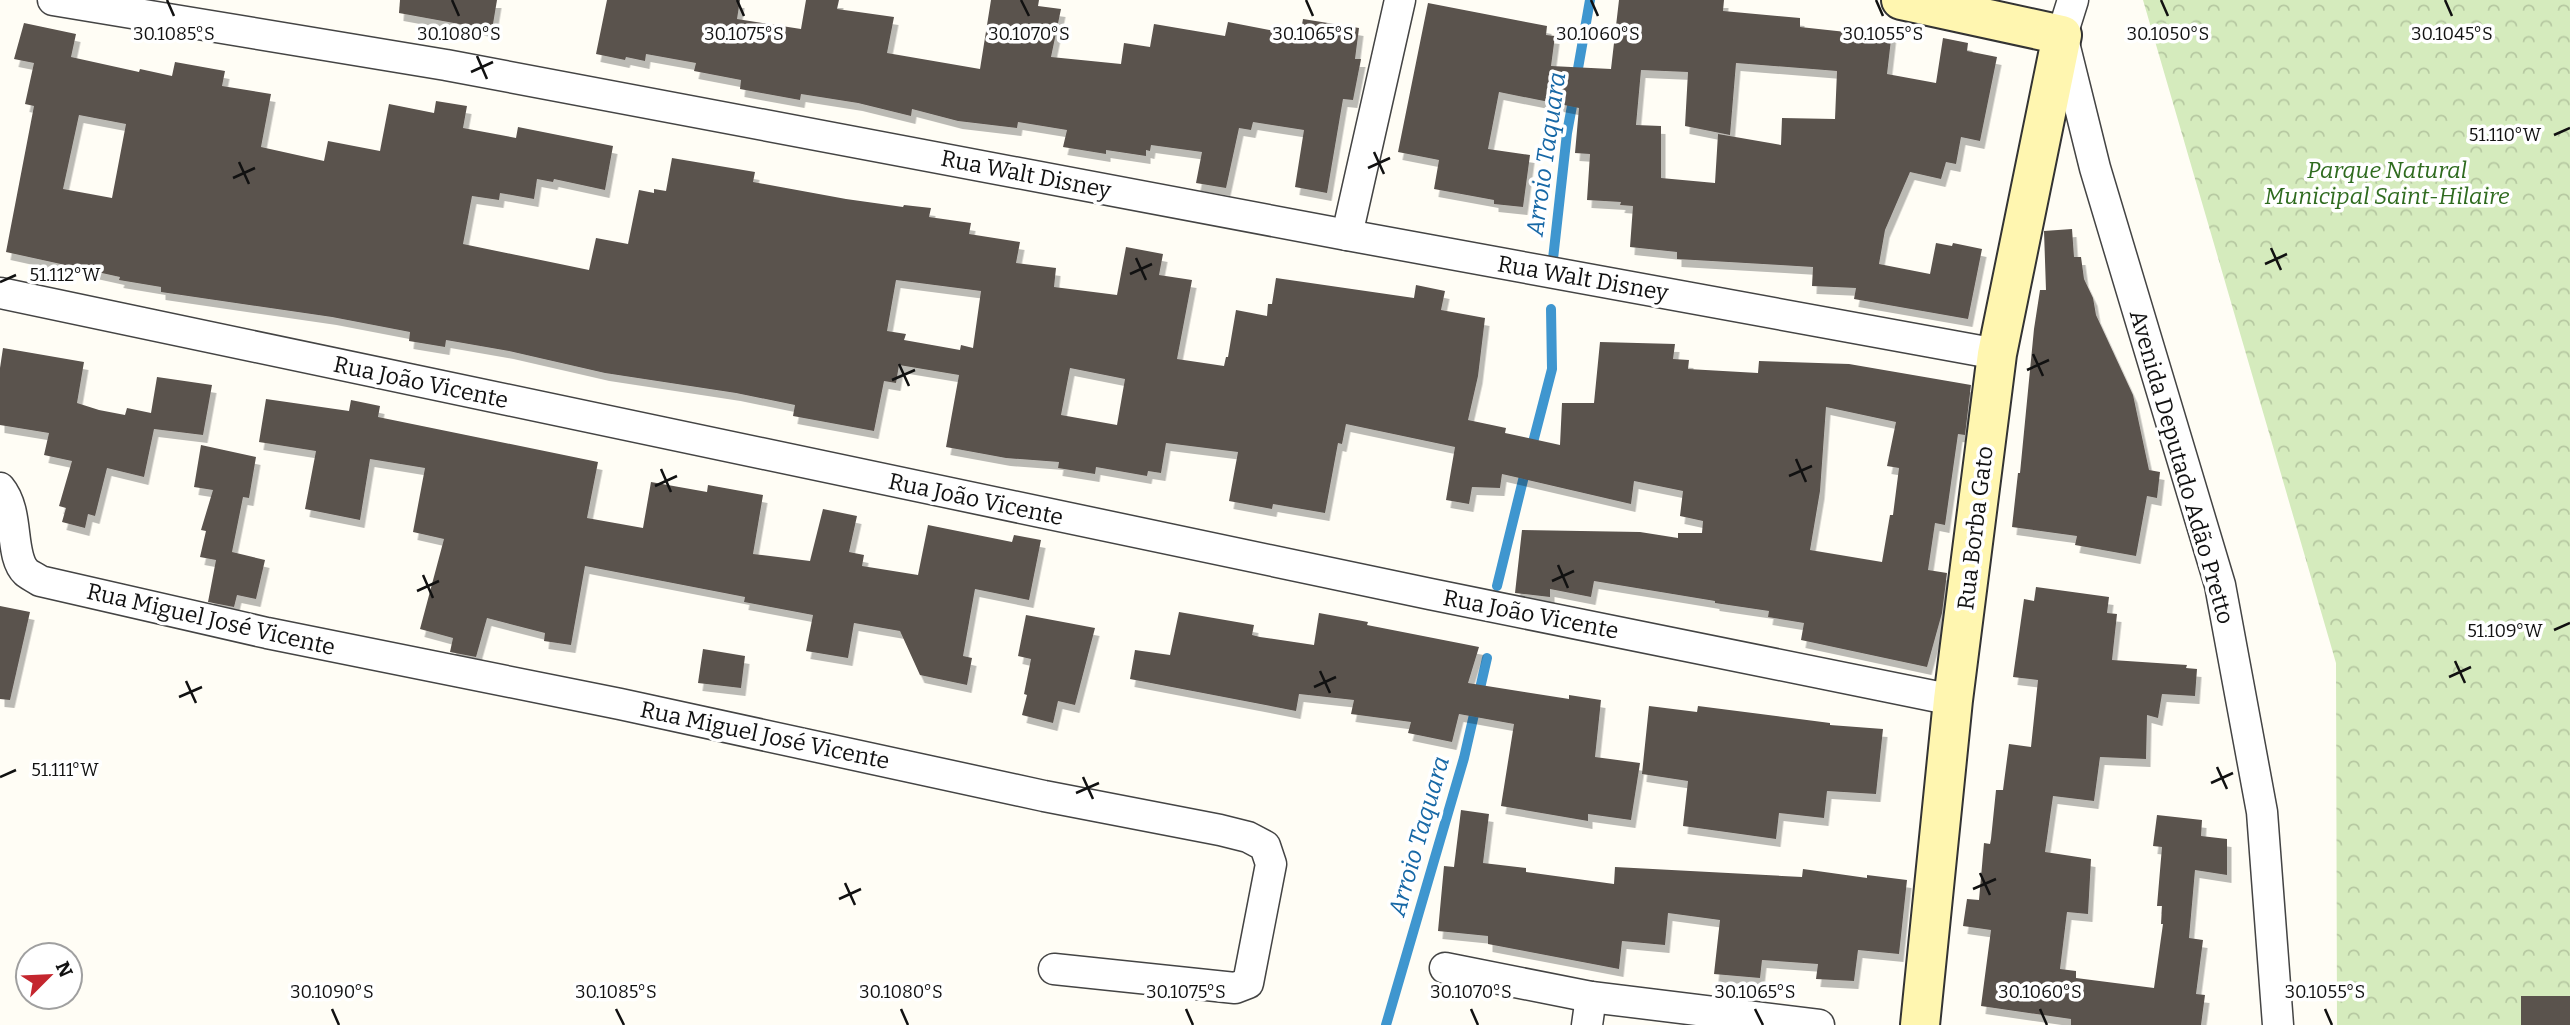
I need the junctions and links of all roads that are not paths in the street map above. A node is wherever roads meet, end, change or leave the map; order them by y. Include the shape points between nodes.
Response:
1 (53, 0) edge
2 (1400, 0) edge
3 (1901, 0) edge
4 (2067, 18) edge
5 (1347, 235) junction
6 (0, 293) edge
7 (1997, 354) junction
8 (0, 488) edge
9 (1953, 700) junction
10 (1445, 968) dead end
11 (1054, 969) dead end
12 (1589, 1011) edge
13 (1819, 1025) edge
14 (1920, 1025) edge
15 (2278, 1025) edge

1 - 5 street, Rua Walt Disney via 446,65
2 - 5 street
3 - 4 street
4 - 7 street, Rua Borba Gato
4 - 15 street, Avenida Deputado Adão Pretto via 2095,168 2220,585 2262,812
5 - 7 street, Rua Walt Disney
6 - 9 street, Rua João Vicente
7 - 9 street, Rua Borba Gato
8 - 11 street, Rua Miguel José Vicente via 13,514 24,571 40,580 267,633 1220,830 1265,846 1271,864 1248,983 1235,988
9 - 14 street, Rua Borba Gato
10 - 12 street
12 - 13 street

